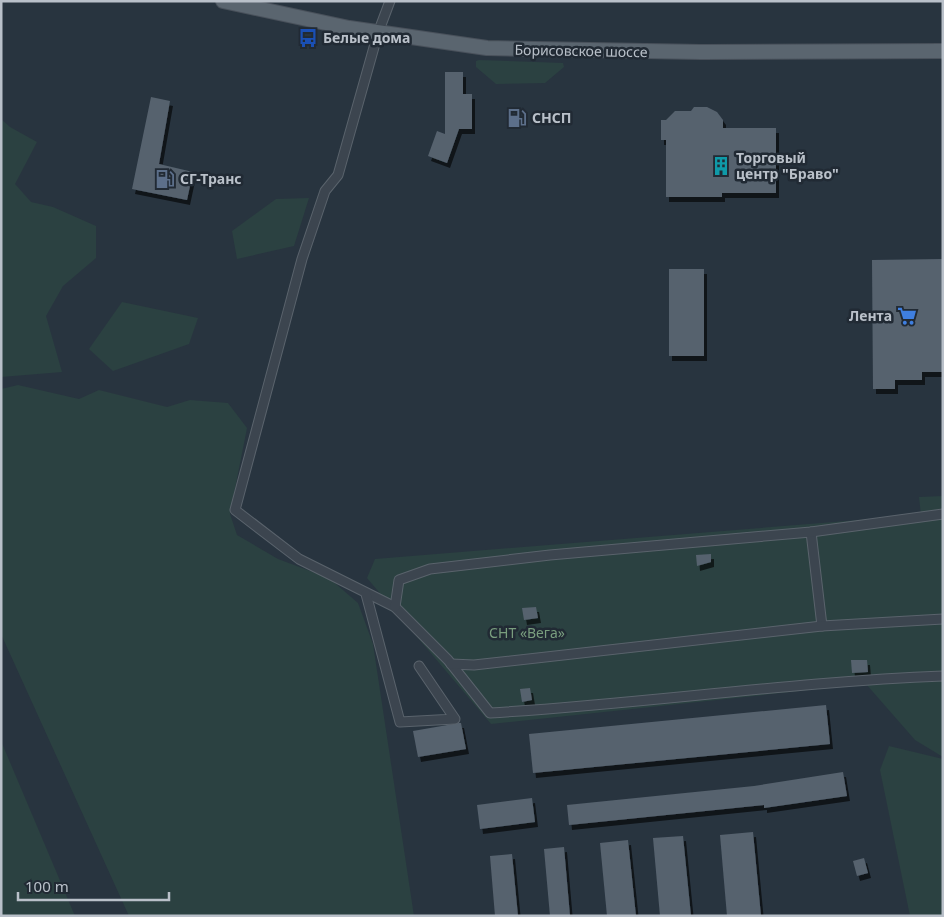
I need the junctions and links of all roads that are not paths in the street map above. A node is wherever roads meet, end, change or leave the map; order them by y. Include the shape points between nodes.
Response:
1 (223, 1) edge
2 (390, 1) edge
3 (378, 33) junction
4 (943, 51) edge
5 (943, 514) edge
6 (810, 532) junction
7 (366, 594) junction
8 (395, 607) junction
9 (943, 619) edge
10 (822, 626) junction
11 (451, 664) junction
12 (419, 666) dead end
13 (943, 676) edge

1 - 3 main road, Борисовское шоссе
2 - 3 street
3 - 4 main road, Борисовское шоссе via 521,51
3 - 7 street via 338,175 325,191 302,259 235,510 299,560
5 - 6 street
6 - 8 street via 430,569 399,580
6 - 10 street
7 - 8 street
7 - 12 street via 400,722 455,719
8 - 11 street
9 - 10 street
10 - 11 street via 474,665
11 - 13 street via 490,713 590,708 864,679

